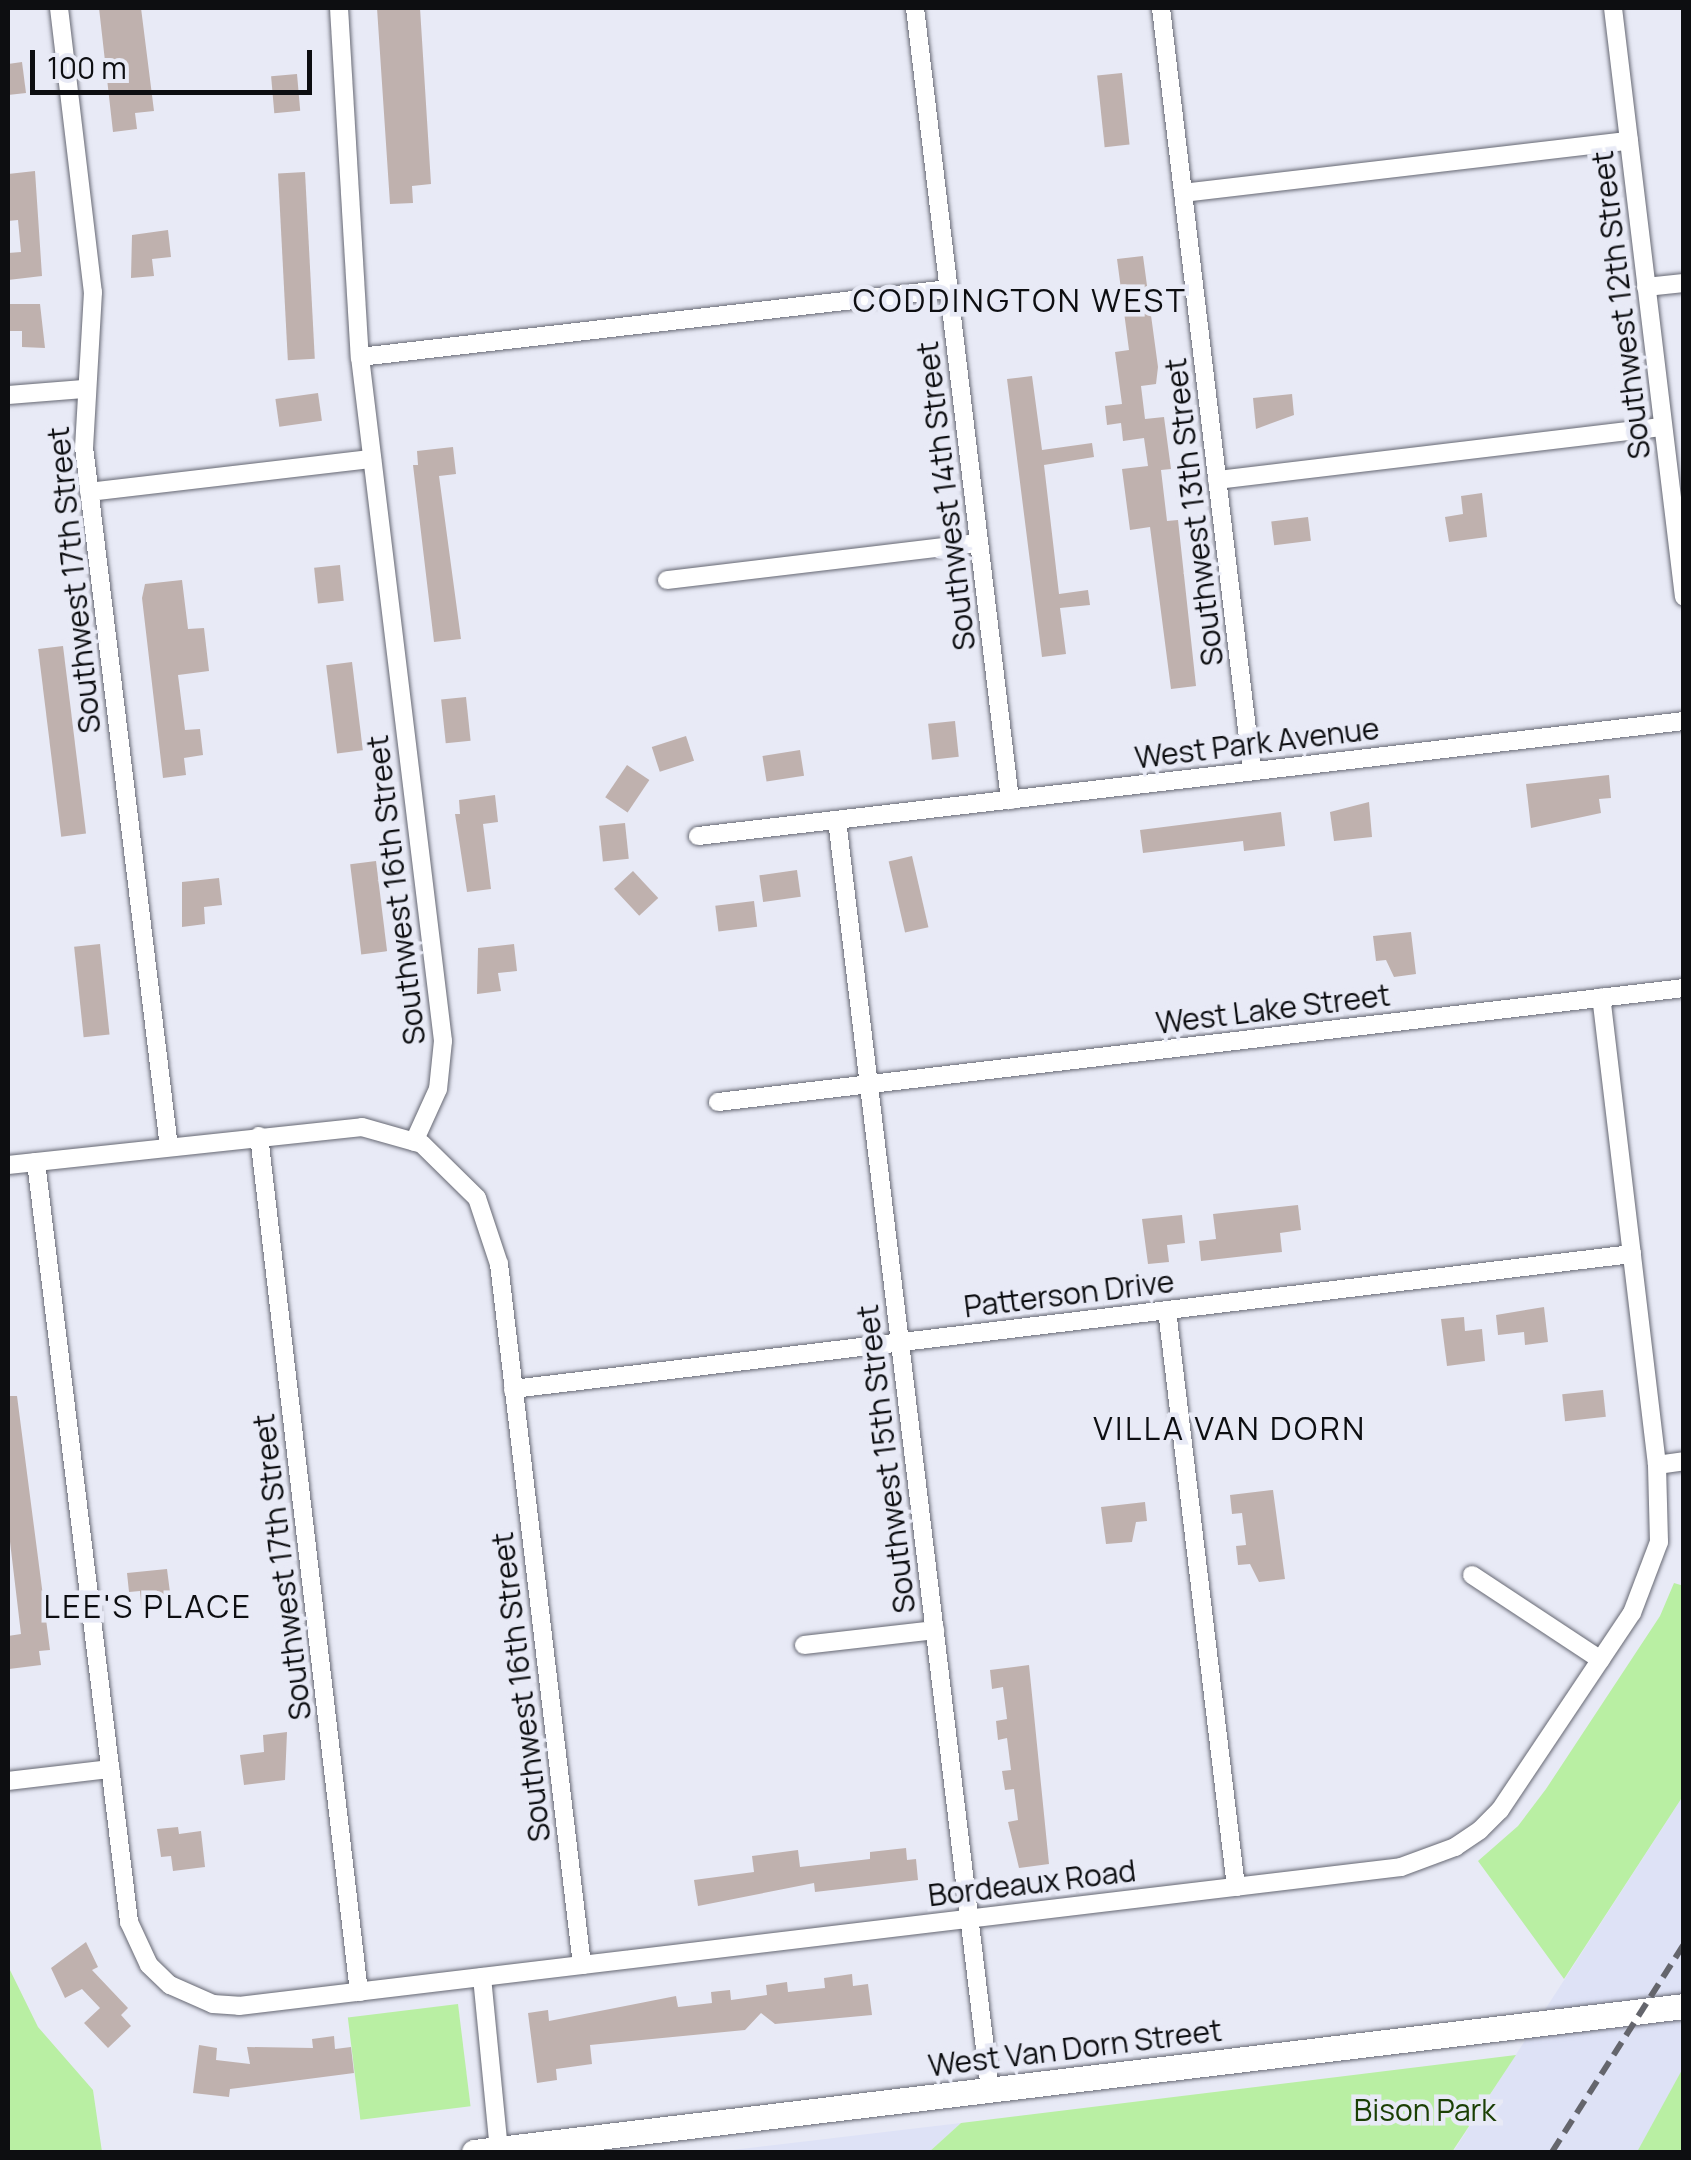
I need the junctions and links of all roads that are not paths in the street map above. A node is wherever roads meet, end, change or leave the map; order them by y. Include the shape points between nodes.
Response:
1 (59, 8) edge
2 (338, 8) edge
3 (915, 8) edge
4 (1161, 8) edge
5 (1613, 8) edge
6 (1629, 141) junction
7 (1183, 193) junction
8 (1684, 282) edge
9 (1646, 287) junction
10 (949, 289) junction
11 (360, 357) junction
12 (84, 389) junction
13 (8, 395) edge
14 (1663, 427) junction
15 (372, 458) junction
16 (1217, 480) junction
17 (89, 492) junction
18 (980, 543) junction
19 (667, 580) dead end
20 (1684, 597) edge
21 (1684, 721) edge
22 (1252, 772) junction
23 (1010, 800) junction
24 (837, 820) junction
25 (698, 836) dead end
26 (1684, 988) edge
27 (1601, 997) junction
28 (869, 1084) junction
29 (718, 1102) dead end
30 (259, 1136) junction
31 (414, 1142) junction
32 (169, 1146) junction
33 (36, 1162) junction
34 (8, 1165) edge
35 (1632, 1254) junction
36 (1167, 1310) junction
37 (900, 1342) junction
38 (514, 1388) junction
39 (1684, 1462) edge
40 (1656, 1465) junction
41 (1472, 1574) dead end
42 (935, 1630) junction
43 (804, 1645) dead end
44 (1601, 1660) junction
45 (110, 1769) junction
46 (8, 1781) edge
47 (1236, 1886) junction
48 (969, 1919) junction
49 (582, 1965) junction
50 (482, 1976) junction
51 (359, 1992) junction
52 (1684, 2006) edge
53 (990, 2090) junction
54 (487, 2151) edge

1 - 12 street, Southwest 17th Street via 93,292
2 - 11 street, Southwest 16th Street
3 - 10 street, Southwest 14th Street
4 - 7 street, Southwest 13th Street
5 - 6 street, Southwest 12th Street
6 - 7 street
6 - 9 street, Southwest 12th Street
7 - 16 street, Southwest 13th Street
8 - 9 street
9 - 14 street, Southwest 12th Street
10 - 11 street
10 - 18 street, Southwest 14th Street
11 - 15 street, Southwest 16th Street
12 - 13 street
12 - 17 street, Southwest 17th Street
14 - 16 street
14 - 20 street, Southwest 12th Street
15 - 17 street
15 - 31 street, Southwest 16th Street via 443,1041 438,1090
16 - 22 street, Southwest 13th Street
17 - 32 street, Southwest 17th Street
18 - 19 street
18 - 23 street, Southwest 14th Street
21 - 22 street, West Park Avenue
22 - 23 street, West Park Avenue
23 - 24 street, West Park Avenue
24 - 25 street, West Park Avenue
24 - 28 street, Southwest 15th Street
26 - 27 street, West Lake Street
27 - 28 street, West Lake Street
27 - 35 street
28 - 29 street, West Lake Street
28 - 37 street, Southwest 15th Street
30 - 31 street via 346,1126
30 - 32 street
30 - 51 street, Southwest 17th Street
31 - 38 street, Southwest 16th Street via 462,1177 488,1221
32 - 33 street
33 - 34 street
33 - 45 street
35 - 36 street, Patterson Drive
35 - 40 street
36 - 37 street, Patterson Drive
36 - 47 street
37 - 38 street, Patterson Drive
37 - 42 street, Southwest 15th Street
38 - 49 street, Southwest 16th Street
39 - 40 street
40 - 44 street, Bordeaux Road via 1661,1508 1651,1573
41 - 44 street
42 - 43 street
42 - 48 street, Southwest 15th Street
44 - 47 street, Bordeaux Road via 1500,1810 1455,1847 1401,1867
45 - 46 street
45 - 51 street, Bordeaux Road via 129,1922 149,1964 170,1985 214,2004 239,2006
47 - 48 street, Bordeaux Road
48 - 49 street, Bordeaux Road
48 - 53 street, Southwest 15th Street
49 - 50 street, Bordeaux Road
50 - 51 street, Bordeaux Road
50 - 54 street
52 - 53 main road, West Van Dorn Street
53 - 54 main road, West Van Dorn Street

